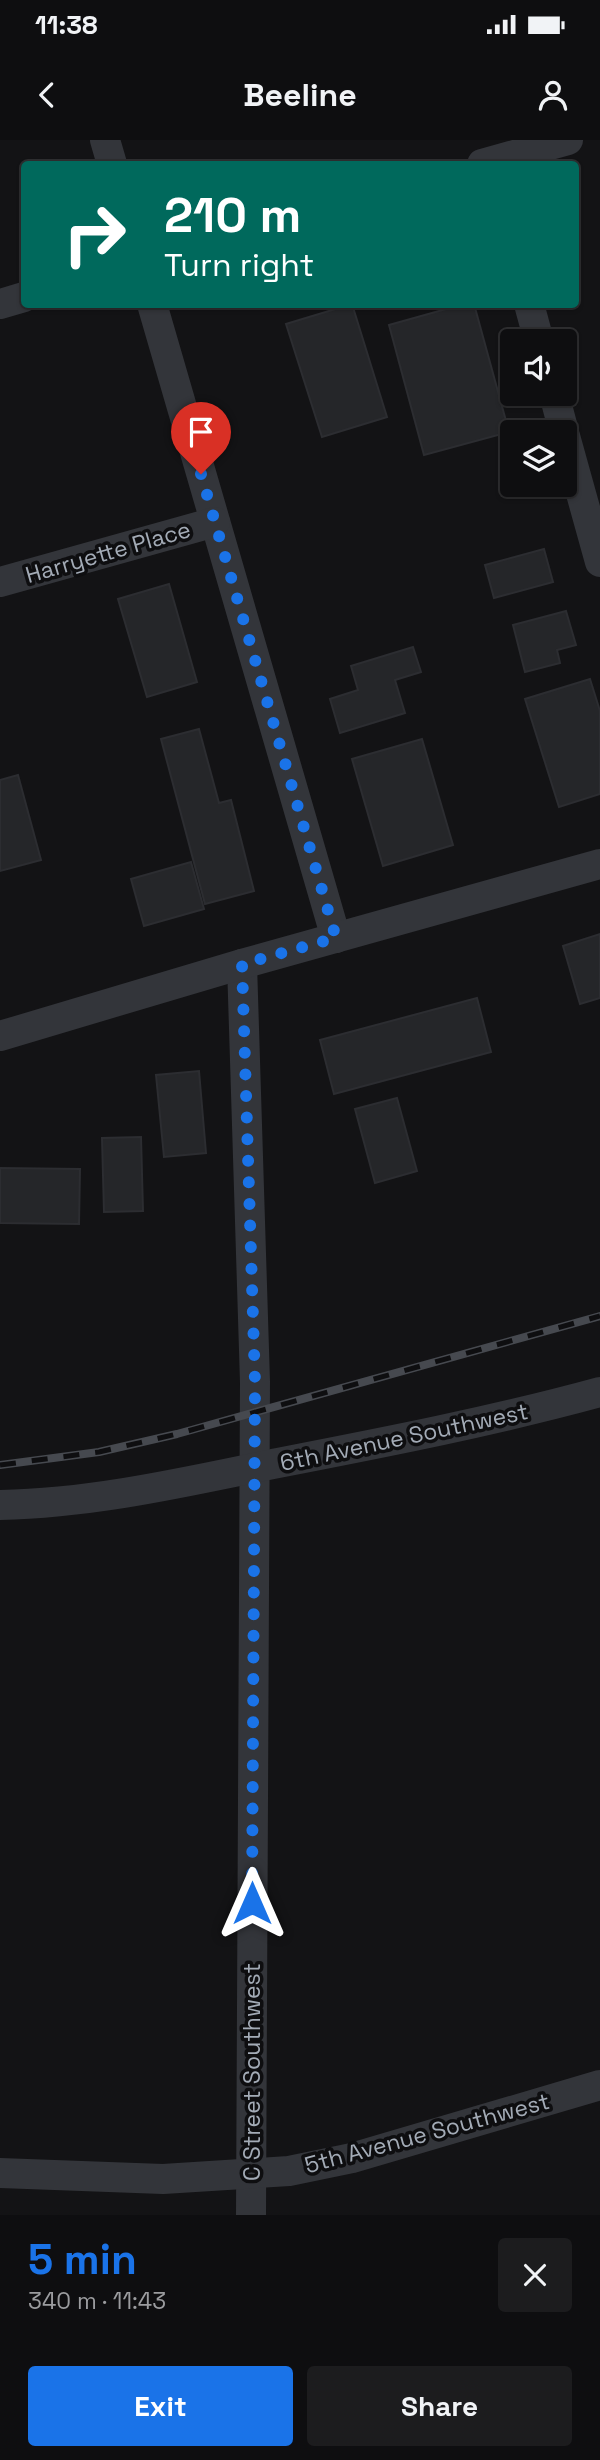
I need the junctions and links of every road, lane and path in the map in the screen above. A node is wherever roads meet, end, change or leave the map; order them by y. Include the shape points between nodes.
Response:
1 (105, 140) edge
2 (568, 140) edge
3 (487, 158) edge
4 (111, 161) edge
5 (21, 298) edge
6 (0, 304) edge
7 (153, 308) edge
8 (530, 308) edge
9 (536, 329) edge
10 (577, 478) edge
11 (215, 522) junction
12 (600, 562) edge
13 (0, 582) edge
14 (600, 864) edge
15 (336, 938) junction
16 (242, 964) junction
17 (0, 1036) edge
18 (600, 1392) edge
19 (254, 1468) junction
20 (0, 1505) edge
21 (600, 2085) edge
22 (0, 2173) edge
23 (251, 2174) junction
24 (251, 2215) edge

1 - 4 street
2 - 3 street
5 - 6 street
7 - 11 street
8 - 9 street
10 - 12 street
11 - 13 street, Harryette Place
11 - 15 street
14 - 15 street
15 - 16 street
16 - 17 street
16 - 19 street, C Street Southwest
18 - 19 street, 6th Avenue Southwest via 503,1418
19 - 20 street, 6th Avenue Southwest via 137,1493 53,1504
19 - 23 street, C Street Southwest
21 - 23 street, 5th Avenue Southwest via 352,2158
22 - 23 street, 5th Avenue Southwest via 163,2179
23 - 24 street, C Street Southwest

